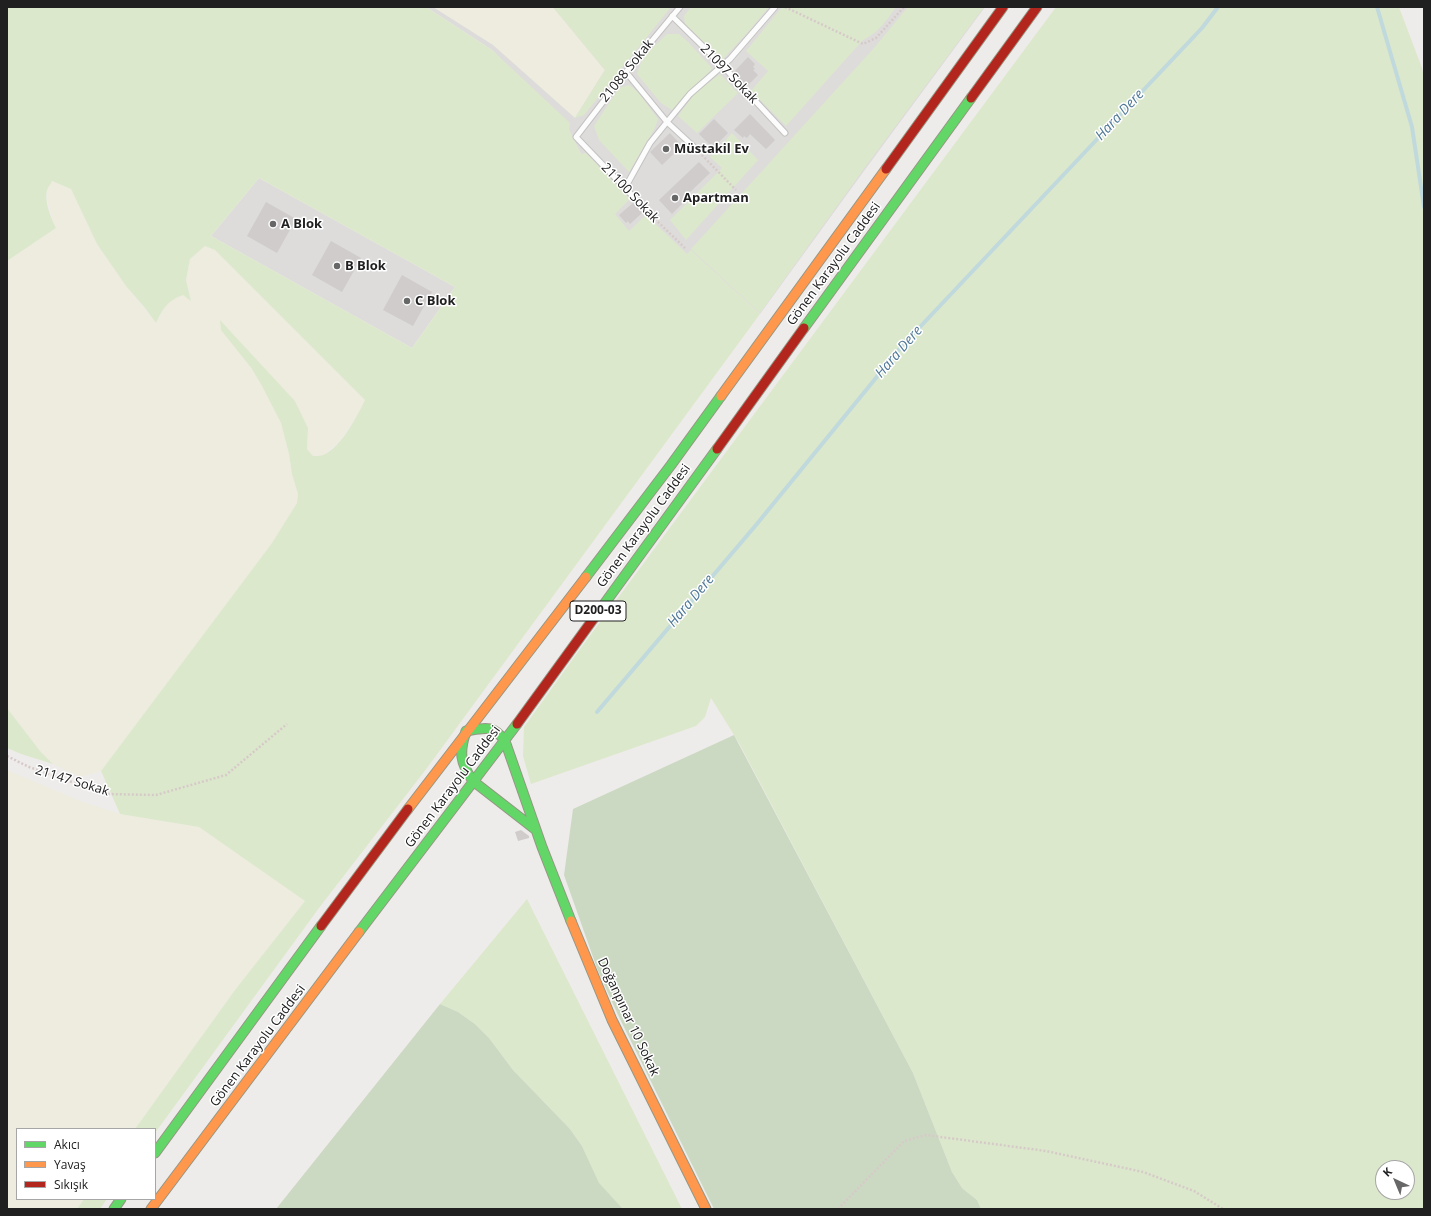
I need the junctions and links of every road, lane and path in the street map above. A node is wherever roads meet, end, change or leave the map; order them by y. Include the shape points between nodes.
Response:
1 (680, 7) edge
2 (775, 7) edge
3 (785, 7) edge
4 (904, 7) edge
5 (1003, 7) edge
6 (1037, 7) edge
7 (672, 16) junction
8 (722, 65) junction
9 (626, 72) junction
10 (667, 122) junction
11 (785, 133) dead end
12 (576, 137) joint
13 (694, 147) joint
14 (625, 188) junction
15 (736, 190) dead end
16 (649, 213) joint
17 (685, 248) dead end
18 (287, 724) dead end
19 (466, 732) junction
20 (505, 741) junction
21 (7, 756) edge
22 (473, 781) junction
23 (536, 830) junction
24 (156, 1152) edge
25 (120, 1200) edge
26 (114, 1209) edge
27 (151, 1209) edge
28 (706, 1209) edge
29 (838, 1209) edge
30 (1223, 1209) edge

1 - 7 lane, 21088 Sokak
2 - 8 lane
3 - 4 path via 863,44 876,38
5 - 19 main road, Gönen Karayolu Caddesi / D200-03 via 671,465
6 - 20 main road, Gönen Karayolu Caddesi / D200-03
7 - 8 lane, 21097 Sokak
7 - 9 lane, 21088 Sokak
8 - 10 lane via 690,94
8 - 11 lane, 21097 Sokak
9 - 10 lane
9 - 12 lane, 21088 Sokak
10 - 13 lane
10 - 14 lane via 650,143
12 - 14 lane, 21100 Sokak
13 - 15 path
14 - 16 lane, 21100 Sokak
16 - 17 path, 21100 Sokak
18 - 21 path, 21147 Sokak via 226,775 156,795 106,794 28,767
19 - 20 main road via 492,729 501,733
19 - 22 main road via 461,759 466,773
19 - 24 main road, Gönen Karayolu Caddesi / D200-03
20 - 22 main road, Gönen Karayolu Caddesi / D200-03
20 - 23 main road, Doğanpınar 10 Sokak
22 - 23 main road
22 - 27 main road, Gönen Karayolu Caddesi / D200-03
23 - 28 main road, Doğanpınar 10 Sokak via 592,974
25 - 26 main road
29 - 30 path via 904,1141 926,1135 1046,1151 1143,1172 1194,1191

